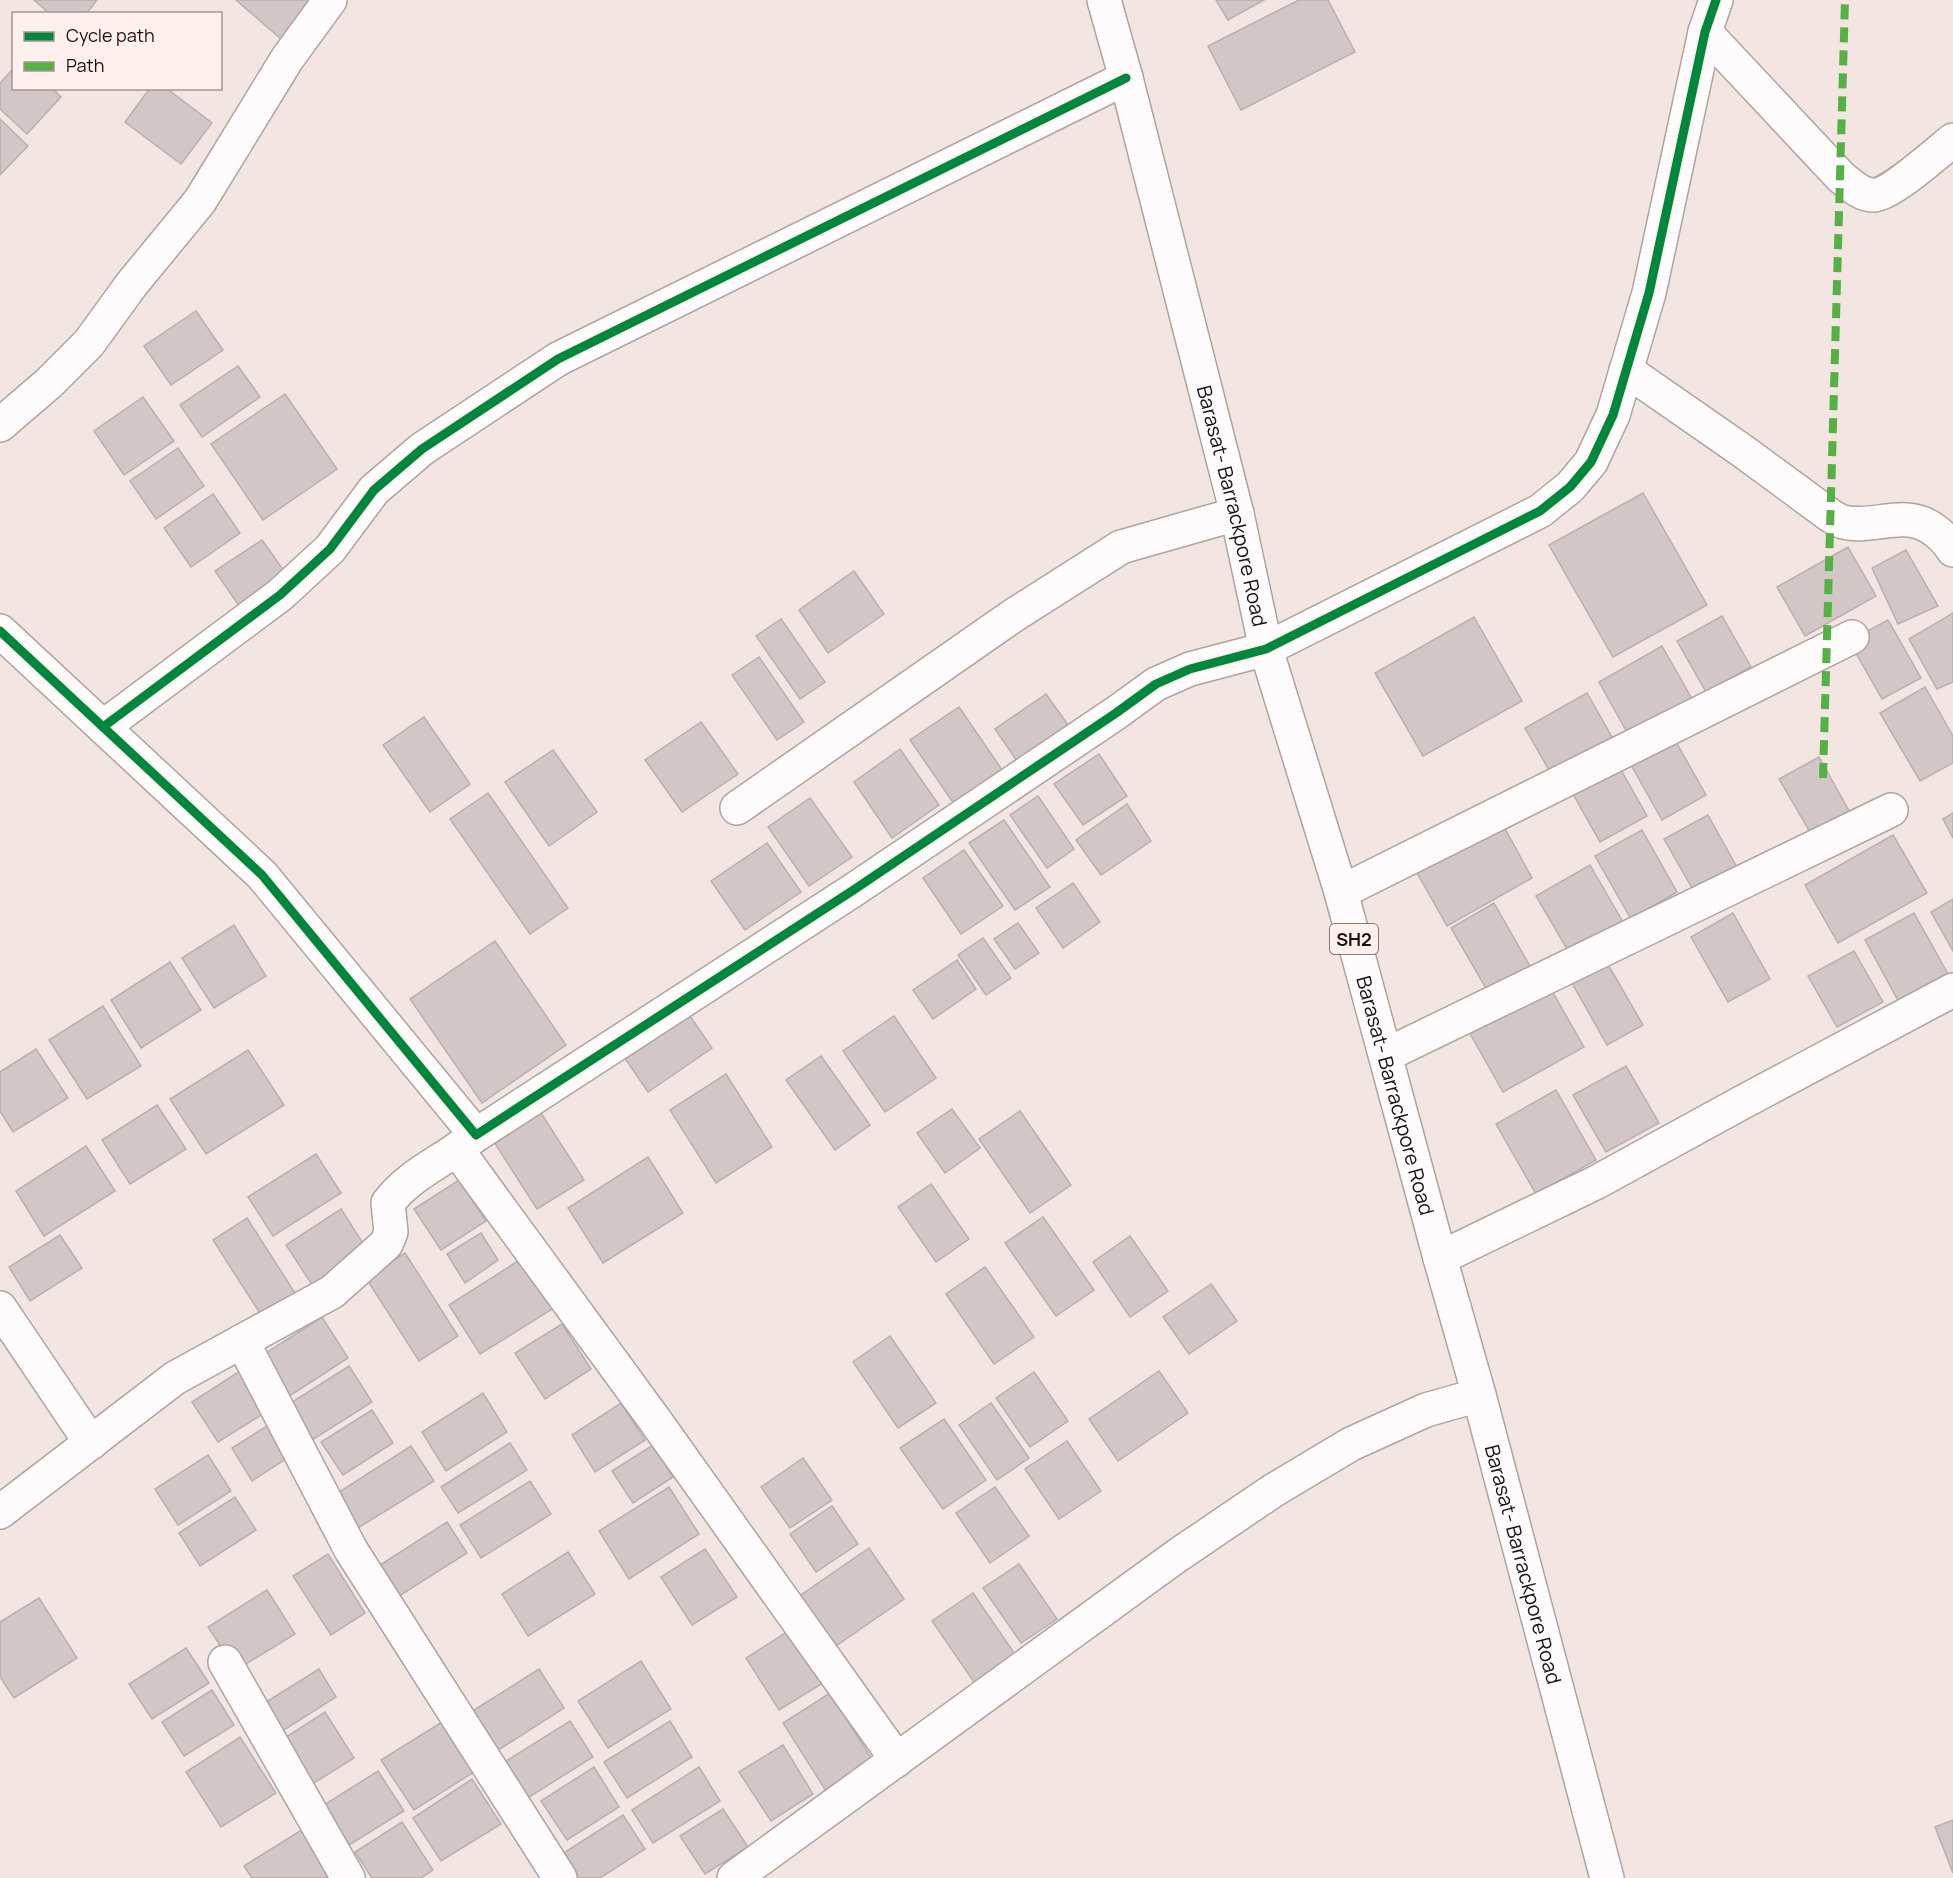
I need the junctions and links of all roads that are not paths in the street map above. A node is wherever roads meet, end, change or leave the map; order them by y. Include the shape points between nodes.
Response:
1 (330, 0) edge
2 (1104, 0) edge
3 (1716, 0) edge
4 (1705, 32) junction
5 (1126, 78) junction
6 (1953, 140) edge
7 (1626, 370) junction
8 (0, 425) edge
9 (1237, 514) junction
10 (1953, 550) edge
11 (0, 631) edge
12 (1852, 637) dead end
13 (1266, 649) junction
14 (103, 727) junction
15 (737, 808) dead end
16 (1891, 810) dead end
17 (1341, 892) junction
18 (1953, 990) edge
19 (1386, 1055) junction
20 (467, 1143) junction
21 (1440, 1258) junction
22 (0, 1308) edge
23 (242, 1341) junction
24 (1479, 1395) junction
25 (91, 1443) junction
26 (0, 1512) edge
27 (225, 1662) dead end
28 (897, 1760) junction
29 (348, 1878) edge
30 (560, 1878) edge
31 (734, 1878) edge
32 (1607, 1878) edge

1 - 8 street via 287,59 200,201 89,343
2 - 5 street, Barasat- Barrackpore Road / SH2
3 - 4 street
4 - 6 street via 1856,190 1873,195 1887,191
4 - 7 street via 1649,293
5 - 9 street, Barasat- Barrackpore Road / SH2
5 - 14 street via 558,359 422,449 374,490 330,549 280,595
7 - 10 street via 1831,516 1843,522 1897,519 1927,524
7 - 13 street via 1613,415 1591,462 1570,487 1540,511
9 - 13 street, Barasat- Barrackpore Road / SH2
9 - 15 street via 1121,547 1014,615
11 - 14 street
12 - 17 street
13 - 17 street, Barasat- Barrackpore Road / SH2
13 - 20 street via 1210,663 1156,684 852,891
14 - 20 street via 262,875
16 - 19 street
17 - 19 street, Barasat- Barrackpore Road / SH2
18 - 21 street via 1597,1182
19 - 21 street, Barasat- Barrackpore Road / SH2
20 - 23 street via 395,1193 388,1203 391,1232 386,1244 333,1292
20 - 28 street via 654,1419
21 - 24 street, Barasat- Barrackpore Road / SH2
22 - 25 street
23 - 25 street via 175,1378
23 - 30 street via 351,1550
24 - 28 street via 1426,1410 1351,1444 1274,1490 1178,1555
24 - 32 street, Barasat- Barrackpore Road / SH2
25 - 26 street
27 - 29 street
28 - 31 street

